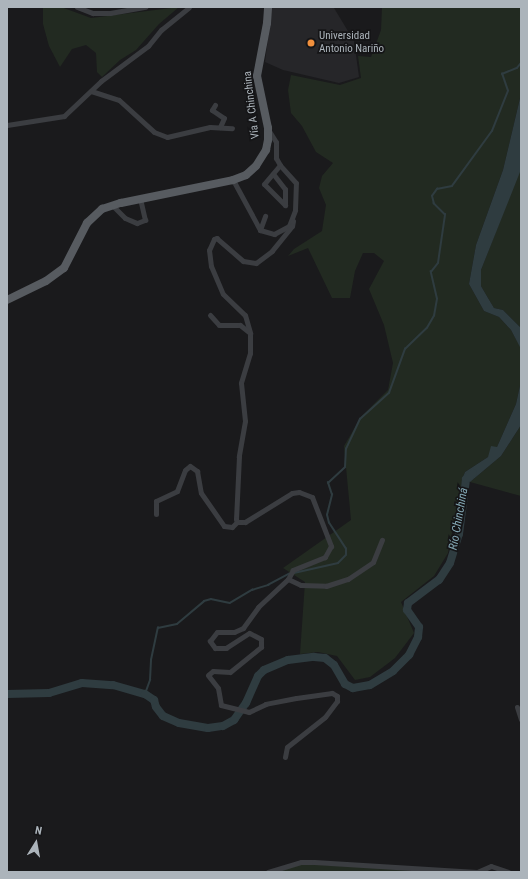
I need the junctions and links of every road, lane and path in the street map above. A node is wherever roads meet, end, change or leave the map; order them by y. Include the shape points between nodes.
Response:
1 (77, 7) edge
2 (145, 7) edge
3 (189, 7) edge
4 (268, 7) edge
5 (91, 91) junction
6 (215, 106) dead end
7 (7, 125) edge
8 (220, 126) junction
9 (232, 128) dead end
10 (268, 128) junction
11 (280, 166) junction
12 (274, 175) junction
13 (233, 180) junction
14 (140, 199) junction
15 (112, 205) junction
16 (265, 216) dead end
17 (293, 221) junction
18 (260, 230) junction
19 (7, 300) edge
20 (210, 315) dead end
21 (250, 333) junction
22 (156, 514) dead end
23 (237, 522) junction
24 (382, 540) dead end
25 (288, 579) junction
26 (516, 707) dead end
27 (521, 719) edge
28 (285, 757) dead end
29 (268, 872) edge
30 (477, 872) edge
31 (508, 872) edge

1 - 2 street via 93,13 110,13
3 - 5 street via 161,30 148,46
4 - 10 main road, Vía A Chinchina via 257,76
5 - 7 street via 64,116
5 - 8 street via 119,100 146,126 168,137 191,130
6 - 8 street via 212,110 224,118
8 - 9 street
10 - 11 street via 276,142 276,158
10 - 13 main road, Vía A Chinchina via 266,150 259,162 246,175
11 - 12 street
11 - 17 street via 296,183 297,197
12 - 12 street via 285,189 286,205 264,184
13 - 14 main road, Vía A Chinchina
13 - 18 street
14 - 15 main road, Vía A Chinchina
14 - 15 street via 145,220 137,223 125,218
15 - 19 main road, Vía A Chinchina via 96,213 87,223 64,268 46,281
16 - 18 street
17 - 18 street via 286,230 278,233 270,234
17 - 21 street via 292,226 272,251 256,263 243,261 221,239 214,239 212,243 208,258 210,266 223,294 245,315
20 - 21 street via 219,326 240,325
21 - 23 street via 250,353 241,383 244,421 237,476
22 - 23 street via 156,502 179,489 185,470 190,466 197,471 201,493 224,526 232,527
23 - 25 street via 245,522 292,493 299,492 312,497 331,546 330,551 325,557 294,570
24 - 25 street via 373,562 338,584 312,586 295,584
25 - 28 street via 258,607 243,628 234,632 217,632 211,637 211,645 220,649 230,646 249,633 258,636 262,643 258,650 230,672 208,672 209,678 218,688 221,705 249,712 266,704 296,698 332,693 337,696 337,701 325,717 287,747
26 - 27 street
29 - 30 street via 301,862
30 - 31 street via 491,866

